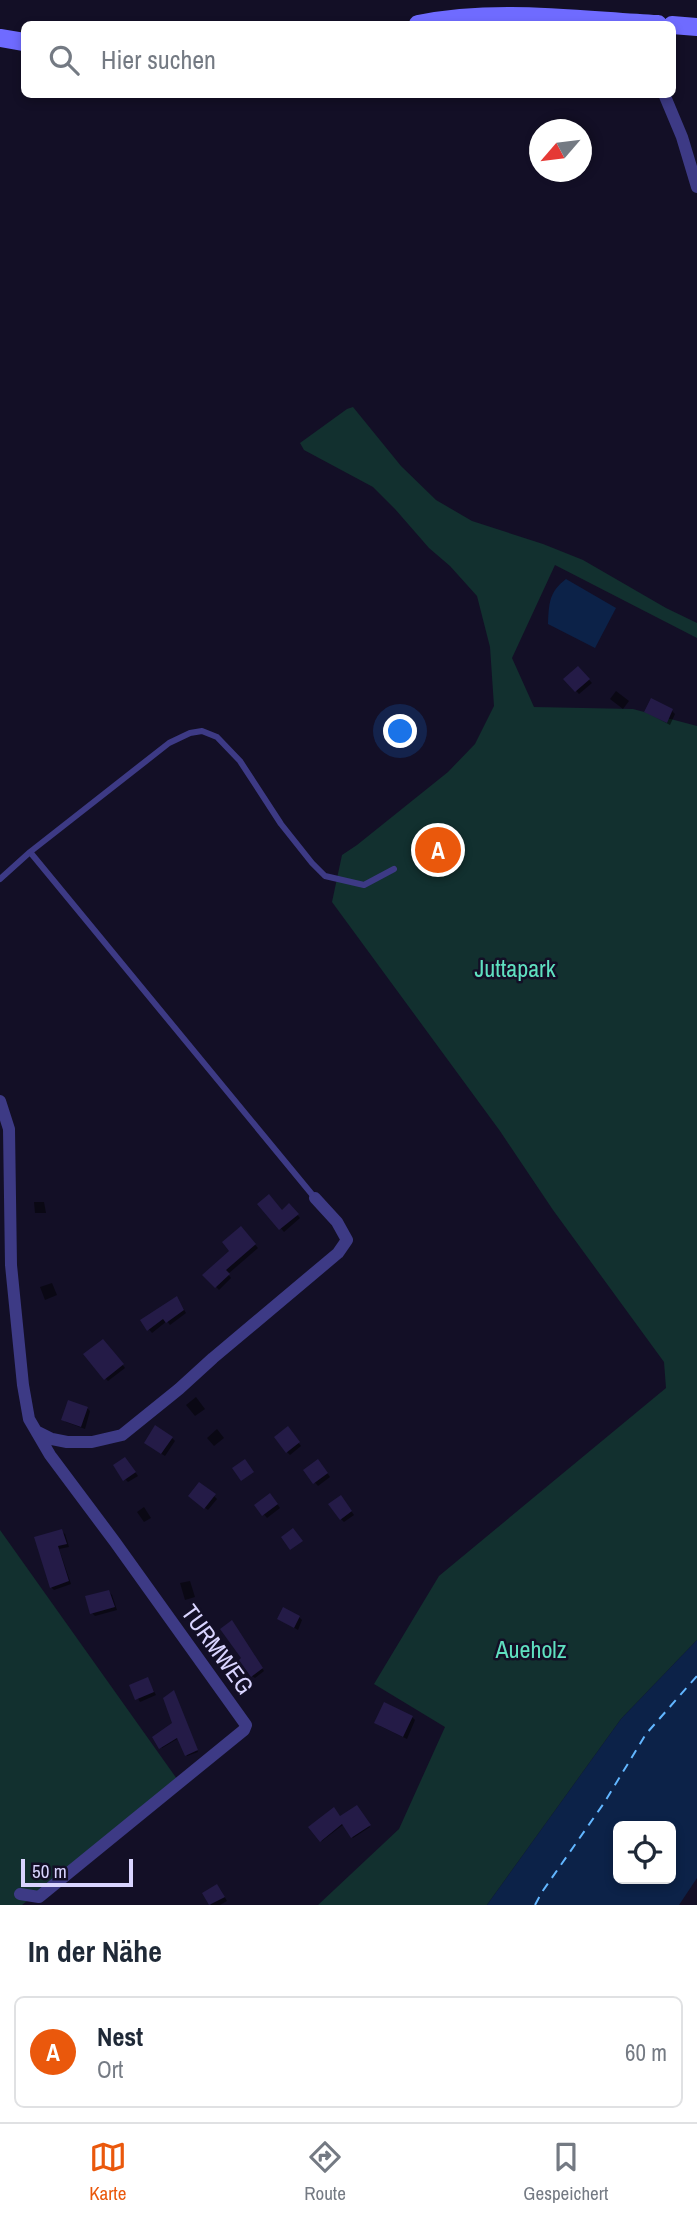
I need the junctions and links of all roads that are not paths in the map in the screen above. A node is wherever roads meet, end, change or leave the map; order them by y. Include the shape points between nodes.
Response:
1 (448, 21) edge
2 (591, 21) edge
3 (676, 25) edge
4 (697, 27) edge
5 (0, 38) edge
6 (21, 42) edge
7 (666, 98) edge
8 (697, 187) edge
9 (30, 852) junction
10 (394, 869) dead end
11 (0, 879) edge
12 (0, 1101) edge
13 (315, 1198) joint
14 (36, 1431) junction
15 (20, 1894) dead end

1 - 2 street via 489,17
3 - 4 street
5 - 6 street
7 - 8 street
9 - 10 lane via 169,743 202,731 217,737 240,761 281,824 325,876 364,885
9 - 11 lane
9 - 13 lane
12 - 14 street, TURMWEG via 9,1129 11,1265 23,1385
13 - 14 street via 347,1240 338,1253 159,1406 122,1434 93,1442 67,1442
14 - 15 street, TURMWEG via 246,1725 39,1897

